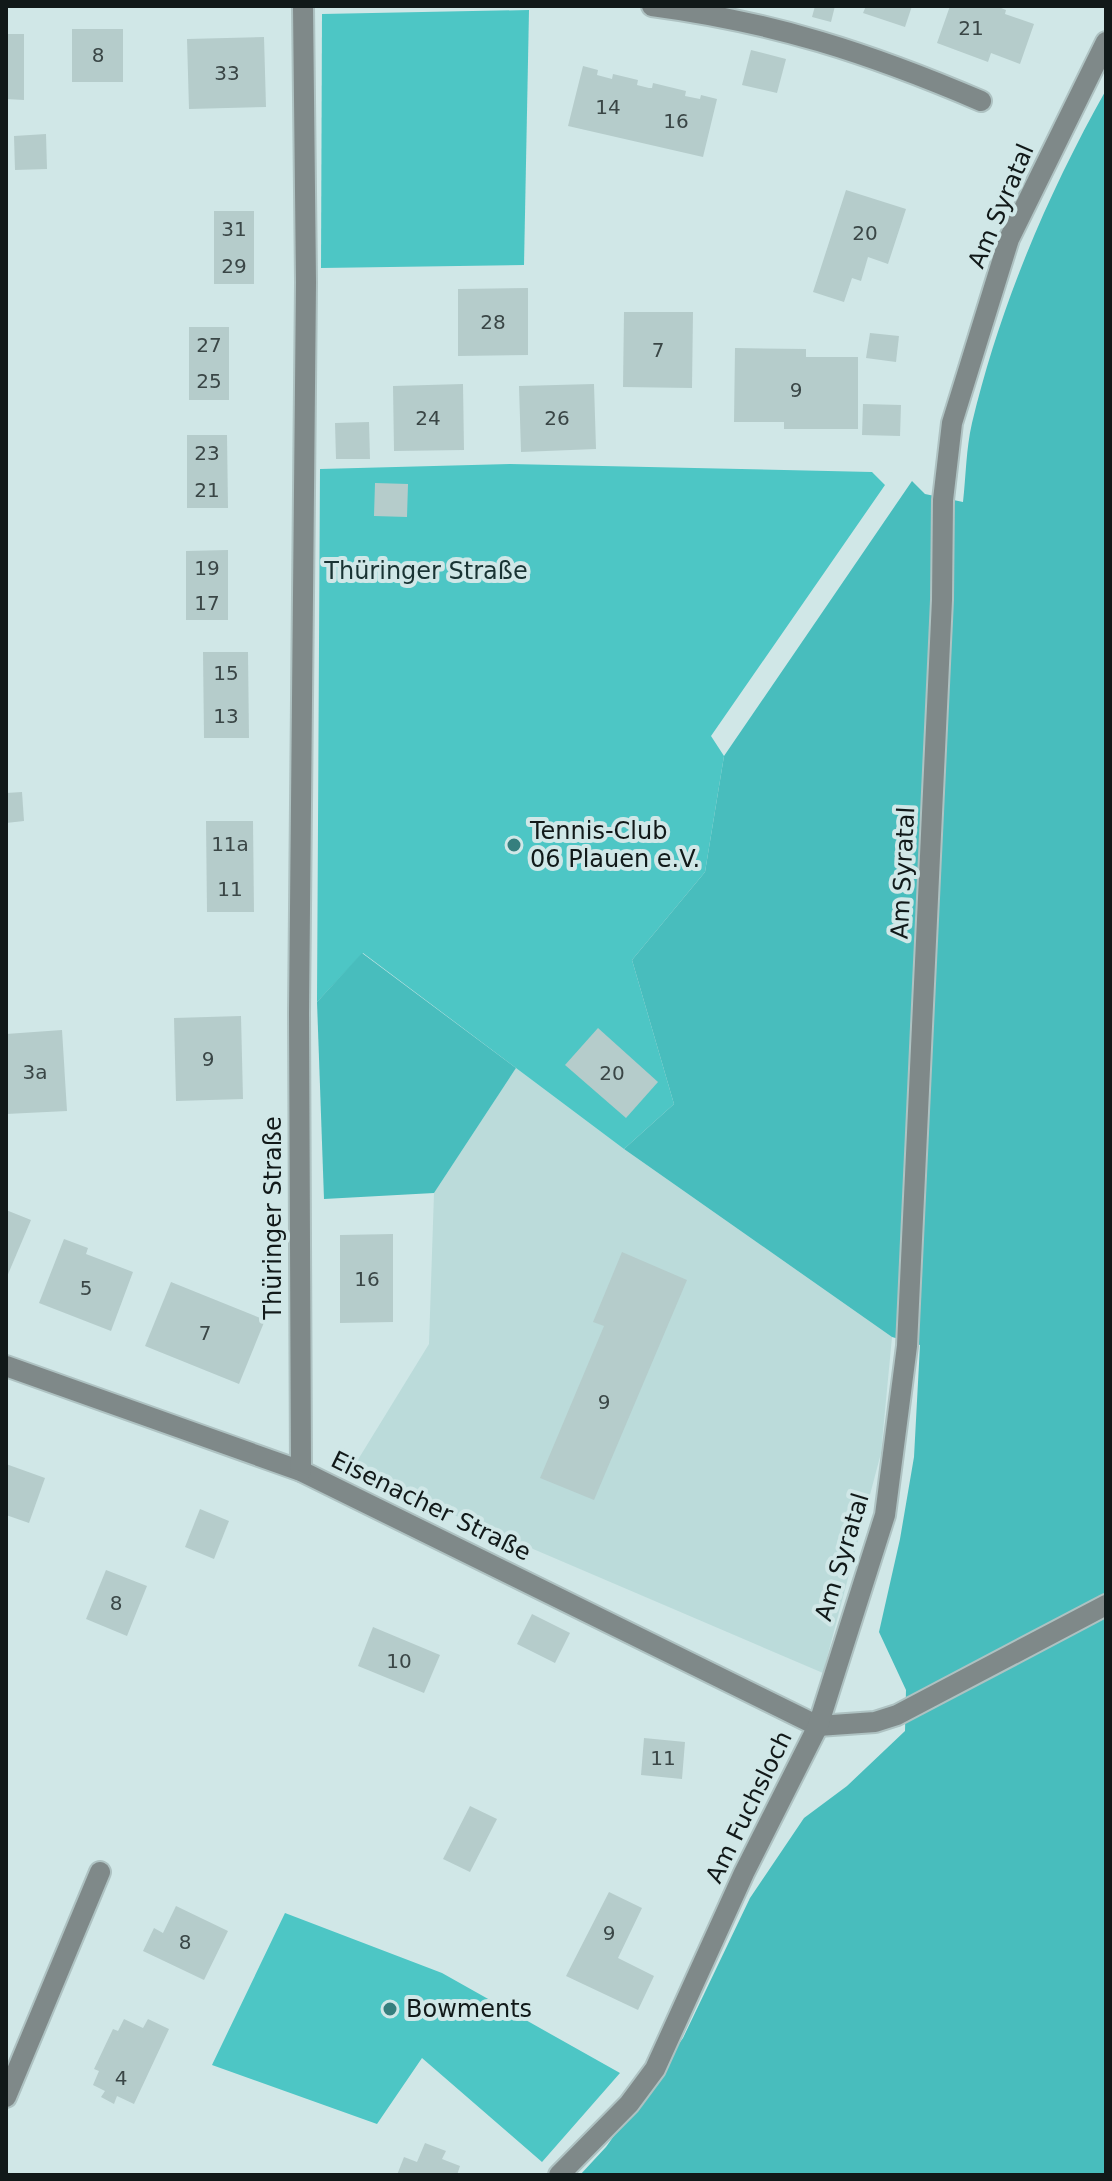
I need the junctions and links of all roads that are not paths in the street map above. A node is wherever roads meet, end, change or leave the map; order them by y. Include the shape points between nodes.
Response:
1 (303, 6) edge
2 (652, 6) edge
3 (1106, 42) edge
4 (981, 101) dead end
5 (6, 1366) edge
6 (301, 1471) junction
7 (1106, 1605) edge
8 (818, 1726) junction
9 (100, 1872) dead end
10 (6, 2097) edge
11 (559, 2175) edge

1 - 6 street, Thüringer Straße
2 - 4 street via 744,19 819,40 888,61
3 - 8 street, Am Syratal via 1009,239 952,423 943,500 904,1379 885,1515
5 - 6 street, Eisenacher Straße
6 - 8 street, Eisenacher Straße
7 - 8 street, Am Fuchsloch via 897,1715
8 - 11 street, Am Fuchsloch via 655,2069 629,2104
9 - 10 street

